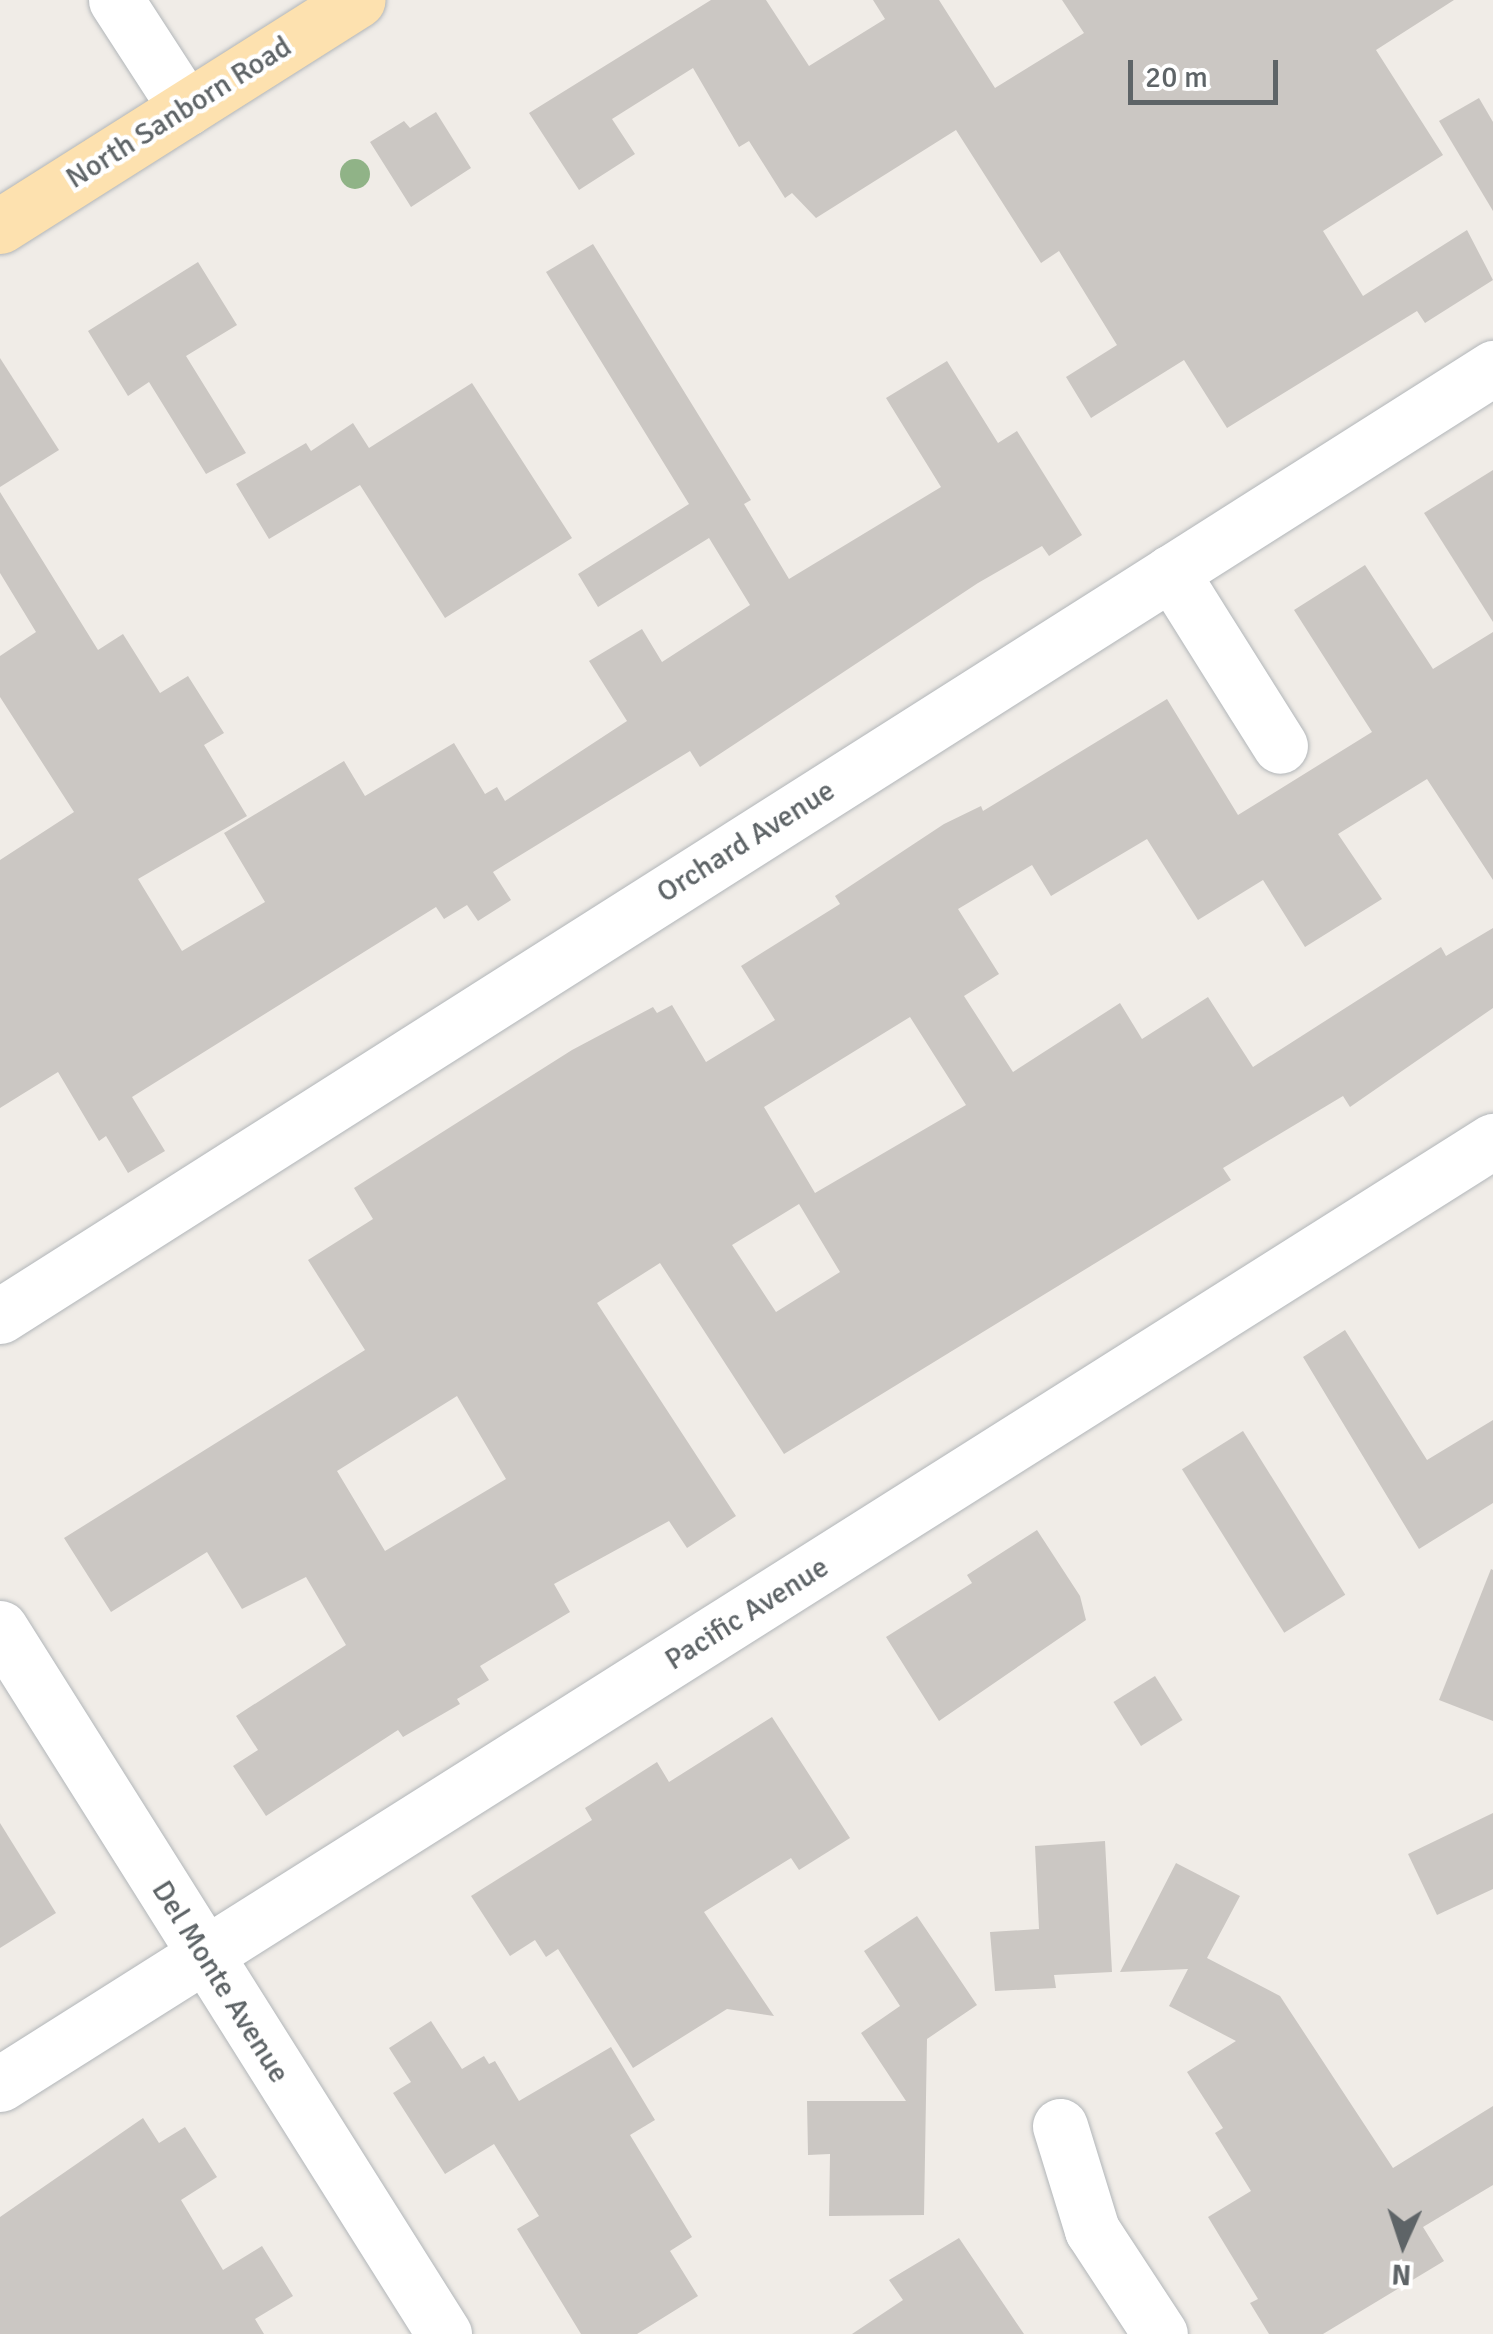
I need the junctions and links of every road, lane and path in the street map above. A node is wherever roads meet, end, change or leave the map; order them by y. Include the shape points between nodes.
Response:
1 (116, 0) edge
2 (358, 0) edge
3 (186, 108) junction
4 (0, 226) edge
5 (1493, 368) edge
6 (1171, 572) junction
7 (1280, 746) dead end
8 (1493, 1141) edge
9 (0, 1316) edge
10 (0, 1628) edge
11 (204, 1958) junction
12 (0, 2084) edge
13 (1060, 2126) dead end
14 (444, 2334) edge
15 (1160, 2334) edge

1 - 3 street
2 - 3 main road, North Sanborn Road
3 - 4 main road, North Sanborn Road
5 - 6 street, Orchard Avenue
6 - 7 street
6 - 9 street, Orchard Avenue
8 - 11 street, Pacific Avenue
10 - 11 street, Del Monte Avenue
11 - 12 street, Pacific Avenue
11 - 14 street, Del Monte Avenue
13 - 15 street via 1092,2230

